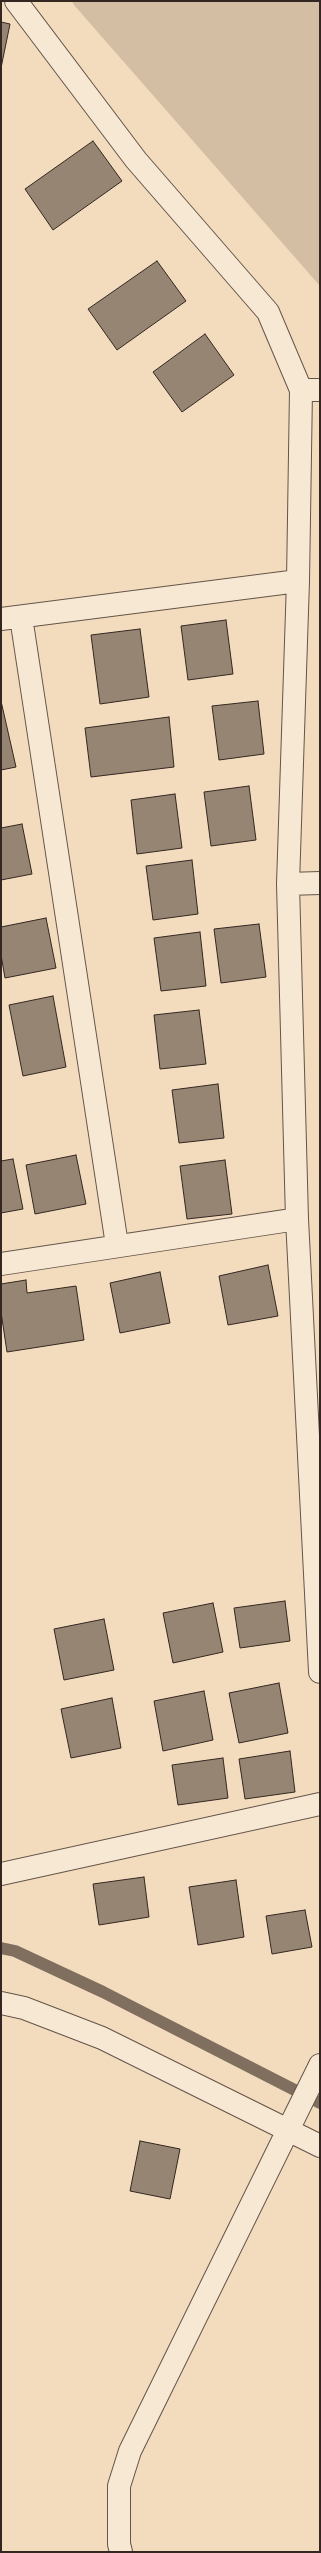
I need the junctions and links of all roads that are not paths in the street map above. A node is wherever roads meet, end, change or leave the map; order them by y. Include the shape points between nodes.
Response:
1 (16, 1) edge
2 (310, 390) edge
3 (298, 581) junction
4 (11, 618) edge
5 (320, 883) edge
6 (288, 884) junction
7 (297, 1219) junction
8 (117, 1246) junction
9 (1, 1264) edge
10 (320, 1672) edge
11 (320, 1804) edge
12 (1, 1874) edge
13 (1, 2003) edge
14 (320, 2065) edge
15 (288, 2132) junction
16 (320, 2146) edge
17 (121, 2552) edge

1 - 2 street via 136,160 268,312
2 - 3 street
3 - 4 street
3 - 6 street
4 - 8 street
5 - 6 street
6 - 7 street
7 - 8 street
7 - 10 street
8 - 9 street
11 - 12 street
13 - 15 street via 24,2008 102,2038
14 - 15 street
15 - 16 street
15 - 17 street via 130,2451 119,2486

